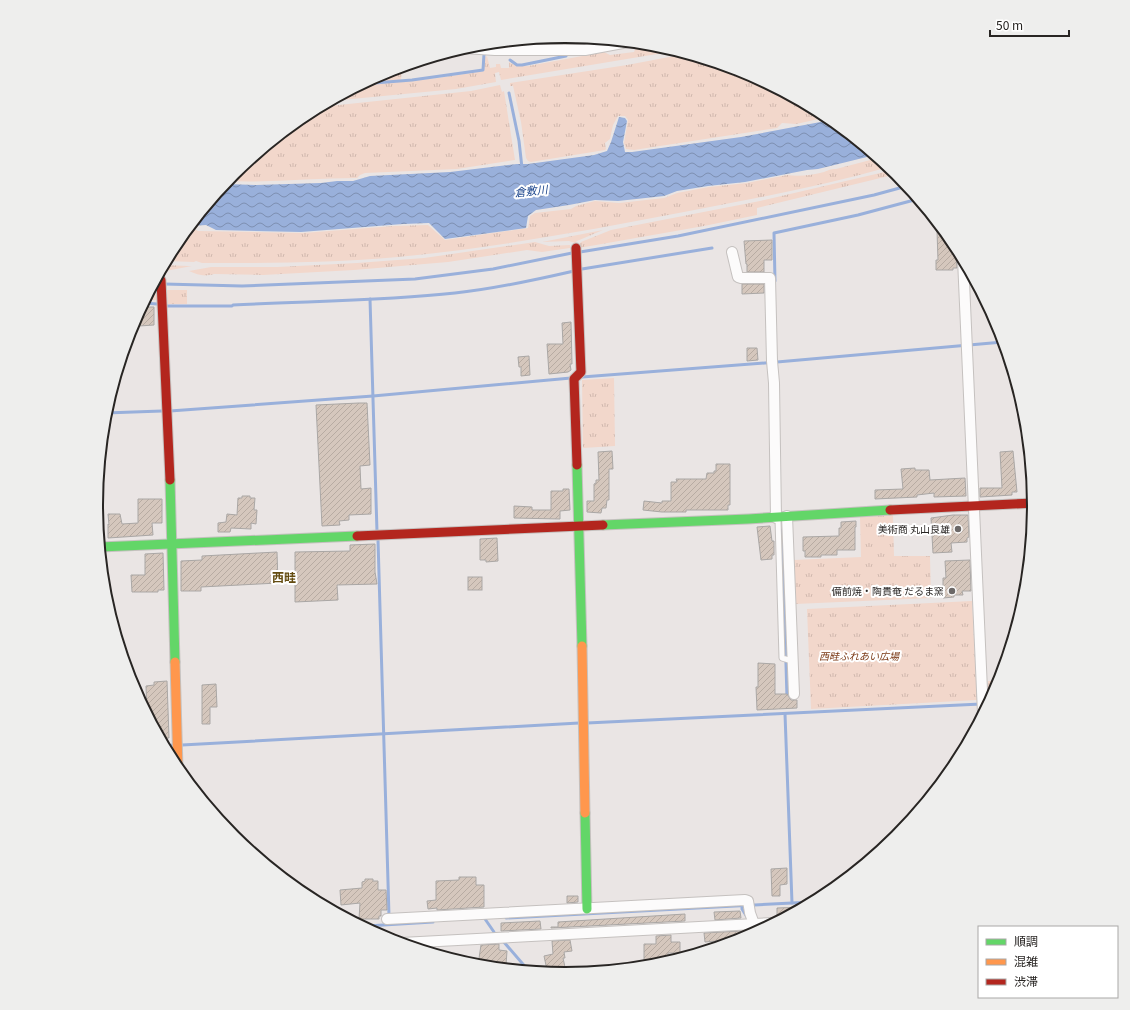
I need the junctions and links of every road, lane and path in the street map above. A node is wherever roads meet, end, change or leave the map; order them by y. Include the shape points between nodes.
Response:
1 (602, 45) edge
2 (489, 50) edge
3 (576, 252) dead end
4 (732, 252) dead end
5 (963, 271) edge
6 (161, 284) dead end
7 (1027, 503) edge
8 (973, 506) junction
9 (779, 515) junction
10 (579, 523) junction
11 (171, 540) junction
12 (105, 546) edge
13 (794, 694) dead end
14 (982, 702) edge
15 (177, 756) edge
16 (589, 909) junction
17 (389, 919) dead end
18 (754, 926) edge
19 (750, 928) edge
20 (417, 942) edge

1 - 2 street via 585,50
3 - 10 street via 581,372 574,379
4 - 9 street via 738,277 770,278
5 - 8 street
6 - 11 street
7 - 8 street
8 - 9 street
8 - 14 street
9 - 10 street
9 - 13 street via 788,660
10 - 11 street
10 - 16 street
11 - 12 street
11 - 15 street
16 - 17 street
16 - 18 street via 745,900 748,901
19 - 20 street

